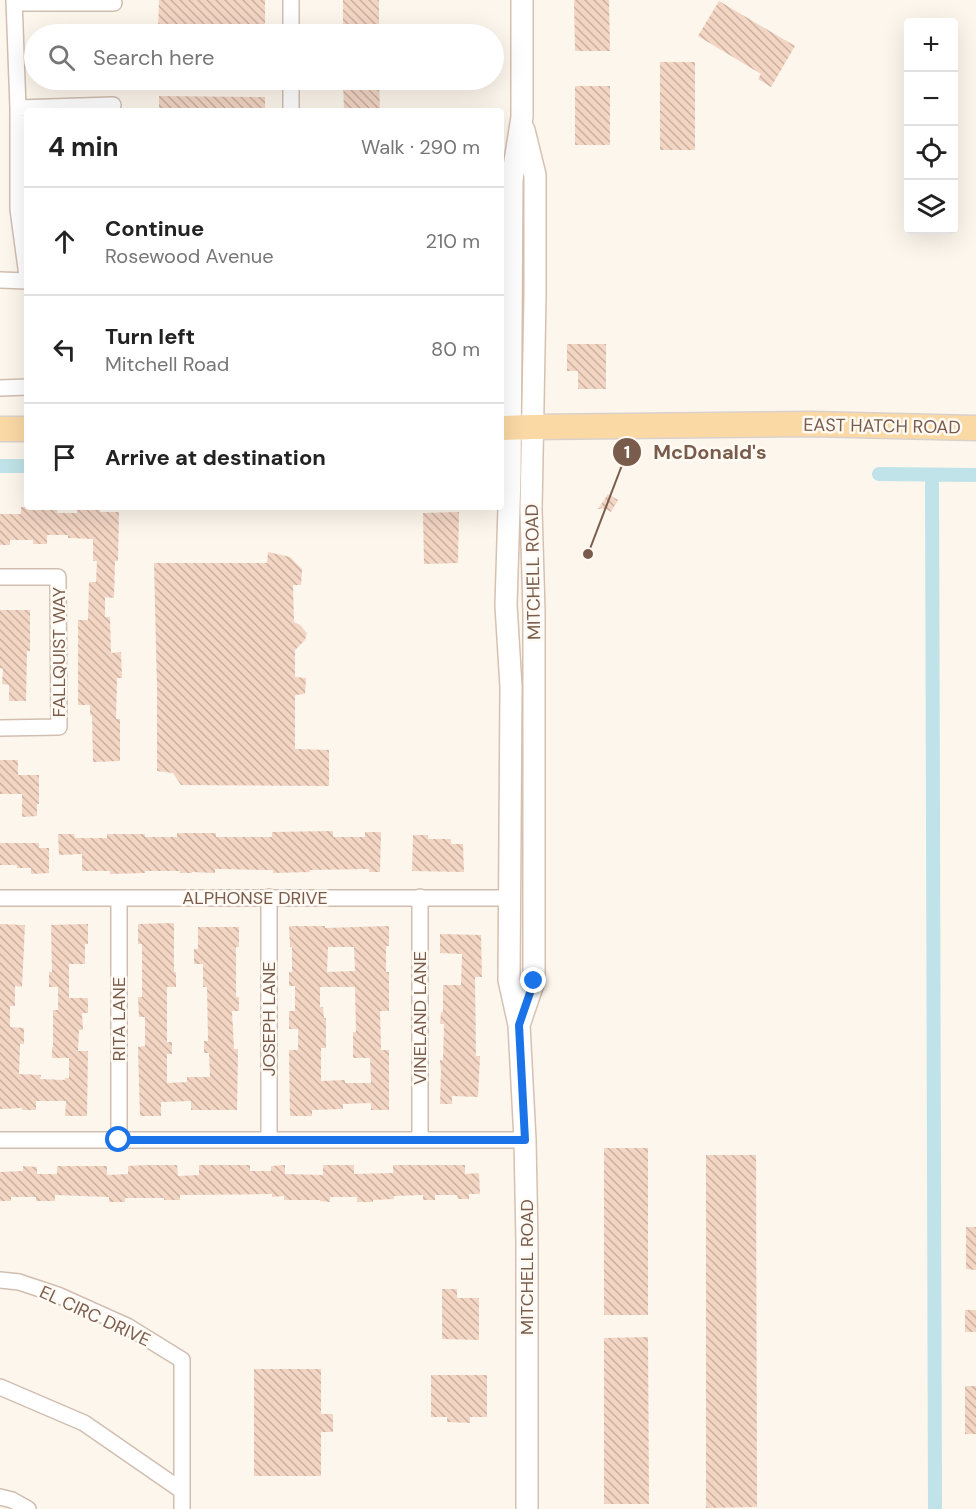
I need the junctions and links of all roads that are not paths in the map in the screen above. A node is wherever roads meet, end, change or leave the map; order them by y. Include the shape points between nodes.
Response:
1 (291, 0) edge
2 (522, 0) edge
3 (14, 2) edge
4 (114, 3) dead end
5 (291, 24) edge
6 (291, 90) edge
7 (113, 105) dead end
8 (18, 108) junction
9 (291, 108) edge
10 (522, 117) junction
11 (506, 179) edge
12 (22, 208) edge
13 (24, 236) edge
14 (24, 278) edge
15 (0, 280) edge
16 (24, 387) edge
17 (0, 388) edge
18 (515, 428) edge
19 (976, 428) edge
20 (0, 429) edge
21 (24, 429) edge
22 (0, 577) edge
23 (0, 728) edge
24 (269, 897) junction
25 (420, 897) junction
26 (0, 898) edge
27 (119, 898) junction
28 (510, 898) junction
29 (519, 1025) junction
30 (0, 1140) edge
31 (119, 1140) junction
32 (269, 1140) junction
33 (420, 1140) junction
34 (525, 1140) junction
35 (0, 1280) edge
36 (0, 1388) edge
37 (182, 1490) junction
38 (0, 1497) edge
39 (28, 1509) edge
40 (182, 1509) edge
41 (527, 1509) edge

1 - 5 street
2 - 10 main road, MITCHELL ROAD
3 - 4 street
3 - 8 street
6 - 9 street
7 - 8 street
8 - 12 street
10 - 11 main road, MITCHELL ROAD
10 - 18 main road, MITCHELL ROAD via 535,176
11 - 18 main road, MITCHELL ROAD
12 - 13 street
14 - 15 street
16 - 17 street
18 - 19 main road, EAST HATCH ROAD via 811,424
18 - 28 main road, MITCHELL ROAD via 506,605 511,687
18 - 29 main road, MITCHELL ROAD via 531,509 534,612 534,981
20 - 21 main road
22 - 23 street, FALLQUIST WAY via 58,577 59,727
24 - 25 street, ALPHONSE DRIVE
24 - 27 street, ALPHONSE DRIVE
24 - 32 street, JOSEPH LANE
25 - 28 street, ALPHONSE DRIVE
25 - 33 street, VINELAND LANE
26 - 27 street, ALPHONSE DRIVE
27 - 31 street, RITA LANE
28 - 29 main road, MITCHELL ROAD via 509,980
29 - 34 main road, MITCHELL ROAD
30 - 31 street
31 - 32 street
32 - 33 street
33 - 34 street
34 - 41 main road, MITCHELL ROAD
35 - 37 street, EL CIRC DRIVE via 19,1282 68,1299 127,1326 182,1360
36 - 37 street via 84,1423
37 - 40 street, EL CIRC DRIVE
38 - 39 street

